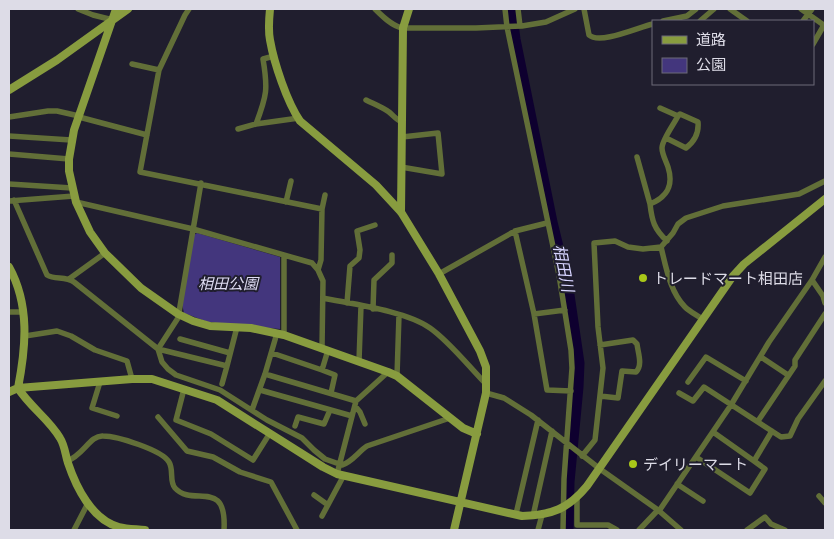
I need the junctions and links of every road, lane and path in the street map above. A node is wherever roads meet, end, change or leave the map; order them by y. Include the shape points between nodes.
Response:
1 (78, 9) edge
2 (116, 9) edge
3 (128, 9) edge
4 (189, 9) edge
5 (270, 9) edge
6 (374, 9) edge
7 (409, 9) edge
8 (505, 9) edge
9 (518, 9) edge
10 (575, 9) edge
11 (584, 9) edge
12 (696, 9) edge
13 (714, 9) edge
14 (730, 9) edge
15 (800, 9) edge
16 (810, 12) edge
17 (113, 20) junction
18 (668, 20) edge
19 (701, 20) edge
20 (746, 20) edge
21 (652, 24) edge
22 (519, 26) junction
23 (824, 26) edge
24 (508, 27) junction
25 (403, 28) junction
26 (814, 42) edge
27 (274, 56) junction
28 (132, 64) dead end
29 (158, 70) junction
30 (9, 90) edge
31 (366, 100) dead end
32 (660, 108) dead end
33 (678, 116) junction
34 (9, 117) edge
35 (79, 117) junction
36 (299, 118) junction
37 (402, 122) junction
38 (256, 124) junction
39 (238, 129) dead end
40 (146, 134) junction
41 (9, 136) edge
42 (402, 137) junction
43 (666, 138) junction
44 (71, 140) junction
45 (9, 154) edge
46 (636, 157) dead end
47 (69, 159) junction
48 (401, 167) junction
49 (291, 180) dead end
50 (825, 181) edge
51 (201, 183) junction
52 (9, 184) edge
53 (74, 195) junction
54 (325, 195) dead end
55 (11, 200) edge
56 (825, 200) edge
57 (286, 202) junction
58 (650, 204) junction
59 (322, 209) junction
60 (401, 212) junction
61 (547, 223) junction
62 (375, 225) dead end
63 (193, 229) junction
64 (515, 232) junction
65 (667, 241) junction
66 (661, 247) junction
67 (105, 253) junction
68 (392, 255) dead end
69 (284, 256) junction
70 (825, 257) edge
71 (9, 267) edge
72 (318, 270) junction
73 (439, 274) junction
74 (69, 279) junction
75 (812, 280) junction
76 (323, 298) junction
77 (347, 303) junction
78 (825, 303) edge
79 (361, 306) junction
80 (373, 309) junction
81 (565, 310) junction
82 (9, 312) edge
83 (23, 312) junction
84 (178, 314) junction
85 (534, 314) junction
86 (825, 314) edge
87 (399, 315) junction
88 (702, 319) junction
89 (237, 327) junction
90 (280, 334) junction
91 (25, 336) junction
92 (180, 339) dead end
93 (600, 345) junction
94 (158, 349) junction
95 (325, 349) junction
96 (230, 353) junction
97 (272, 353) junction
98 (761, 357) junction
99 (359, 361) junction
100 (226, 366) junction
101 (322, 370) junction
102 (388, 372) junction
103 (265, 374) junction
104 (788, 374) junction
105 (397, 376) junction
106 (132, 379) junction
107 (746, 381) junction
108 (825, 381) edge
109 (100, 382) junction
110 (688, 382) dead end
111 (222, 384) dead end
112 (18, 388) junction
113 (184, 389) junction
114 (487, 389) junction
115 (260, 390) junction
116 (571, 391) junction
117 (9, 392) edge
118 (331, 393) junction
119 (679, 393) dead end
120 (600, 396) junction
121 (356, 403) junction
122 (731, 405) junction
123 (252, 410) junction
124 (330, 410) junction
125 (117, 416) dead end
126 (352, 416) junction
127 (158, 417) dead end
128 (450, 418) junction
129 (538, 420) junction
130 (758, 421) junction
131 (365, 424) dead end
132 (295, 426) dead end
133 (772, 431) junction
134 (552, 432) junction
135 (713, 432) junction
136 (270, 433) junction
137 (477, 434) junction
138 (567, 444) junction
139 (582, 456) junction
140 (696, 457) junction
141 (68, 461) junction
142 (754, 461) junction
143 (339, 464) junction
144 (600, 469) junction
145 (340, 474) junction
146 (677, 484) junction
147 (314, 495) dead end
148 (819, 496) dead end
149 (576, 498) junction
150 (703, 501) dead end
151 (88, 503) junction
152 (460, 503) junction
153 (825, 503) edge
154 (328, 505) junction
155 (564, 507) junction
156 (659, 511) junction
157 (516, 514) junction
158 (542, 515) junction
159 (322, 516) dead end
160 (532, 516) junction
161 (74, 530) edge
162 (145, 530) edge
163 (224, 530) edge
164 (297, 530) edge
165 (454, 530) edge
166 (538, 530) edge
167 (563, 530) edge
168 (617, 530) edge
169 (639, 530) edge
170 (681, 530) edge
171 (747, 530) edge
172 (785, 530) edge

1 - 17 street
2 - 17 street
3 - 17 street
4 - 29 street
5 - 27 street via 270,40
6 - 25 street via 386,20
7 - 25 street
8 - 24 street
9 - 22 street
10 - 22 street via 546,22
11 - 21 street via 591,38 622,34
12 - 18 street via 687,16
13 - 19 street
14 - 20 street
15 - 16 street
16 - 23 street
17 - 30 street
17 - 35 street
22 - 24 street
23 - 26 street
24 - 25 street
24 - 61 street
25 - 37 street
27 - 36 street via 294,113
27 - 38 street via 263,59 267,92
28 - 29 street
29 - 40 street
31 - 37 street
32 - 33 street
33 - 43 street
33 - 43 street via 698,122 693,142 686,148
34 - 35 street via 48,110
35 - 40 street
35 - 44 street
36 - 38 street
36 - 60 street via 376,185
37 - 42 street
38 - 39 street
40 - 51 street via 140,172
41 - 44 street
42 - 48 street
42 - 48 street via 438,133 442,174
43 - 58 street via 662,147 670,189 662,199
44 - 47 street
45 - 47 street
46 - 58 street
47 - 53 street
48 - 60 street
49 - 57 street
50 - 65 street via 799,194 723,206 686,218
51 - 57 street
51 - 63 street
52 - 53 street
53 - 55 street
53 - 63 street
53 - 67 street via 90,232
54 - 59 street
55 - 74 street via 47,275
56 - 88 street via 744,264
57 - 59 street
58 - 65 street via 655,228
59 - 72 street
60 - 73 street
61 - 64 street
61 - 81 street
62 - 77 street via 357,231 359,258 350,266
63 - 69 street
63 - 84 street
64 - 73 street
64 - 85 street
65 - 66 street
66 - 88 street via 678,298
66 - 93 street via 643,249 615,241 594,243
67 - 74 street
67 - 84 street via 141,288
68 - 80 street via 392,263 374,280
69 - 72 street via 308,261
69 - 90 street
70 - 75 street
71 - 83 street via 17,282
72 - 76 street via 323,281
73 - 114 street via 480,351 486,367
74 - 94 street
75 - 78 street
75 - 98 street
76 - 77 street
76 - 95 street
77 - 79 street
79 - 80 street
79 - 99 street
80 - 87 street
81 - 85 street
81 - 116 street via 571,350
82 - 83 street
83 - 91 street
84 - 89 street via 210,326
84 - 94 street
85 - 116 street via 547,390
86 - 104 street
87 - 105 street
87 - 114 street via 430,328
88 - 144 street
89 - 90 street
89 - 96 street
90 - 95 street
90 - 97 street
91 - 106 street via 57,331 71,336 95,350 127,361
91 - 112 street
92 - 96 street
93 - 120 street via 603,368
93 - 120 street via 633,340 637,344 640,363 636,372 622,371 618,398
94 - 100 street
94 - 123 street via 162,362 176,375 217,388
95 - 99 street
95 - 101 street
96 - 100 street
97 - 101 street
97 - 103 street
98 - 104 street
98 - 107 street
99 - 102 street
100 - 111 street
101 - 118 street via 335,375
102 - 105 street
102 - 121 street
103 - 115 street
103 - 118 street
104 - 130 street
105 - 128 street
106 - 109 street
106 - 113 street via 152,380
107 - 110 street via 706,356
107 - 122 street
108 - 133 street via 790,436 781,437
109 - 112 street
109 - 125 street via 92,408
112 - 117 street
112 - 141 street via 54,428 62,440
113 - 136 street via 217,400
113 - 136 street via 176,420 211,434 253,460
114 - 129 street
114 - 137 street
115 - 123 street
115 - 124 street
116 - 138 street
118 - 121 street
119 - 122 street via 693,401 704,387
120 - 139 street via 595,440
121 - 126 street
121 - 131 street
122 - 130 street
122 - 135 street
123 - 143 street via 302,438 325,459
124 - 126 street
124 - 132 street via 324,424 298,417
126 - 143 street
127 - 164 street via 187,451 213,457 240,472 270,482
128 - 137 street
128 - 143 street via 367,446 346,464
129 - 134 street
129 - 157 street
130 - 133 street
133 - 142 street
134 - 138 street
134 - 160 street
135 - 140 street
135 - 142 street
136 - 145 street via 323,467
137 - 152 street
138 - 139 street
138 - 155 street
139 - 144 street
140 - 142 street via 750,493 765,469
140 - 146 street
141 - 151 street via 78,488
141 - 163 street via 102,435 143,445 167,459 172,482 180,492 213,497 218,502 225,518
143 - 145 street
144 - 149 street
144 - 156 street
145 - 152 street
145 - 154 street
146 - 150 street
146 - 156 street
147 - 154 street
148 - 153 street
149 - 155 street
149 - 168 street via 578,525 608,525
151 - 161 street
151 - 162 street via 110,523
152 - 157 street
152 - 165 street
154 - 159 street
155 - 158 street
155 - 167 street
156 - 169 street
156 - 170 street
157 - 160 street
158 - 160 street
158 - 166 street
171 - 172 street via 765,517 771,524

